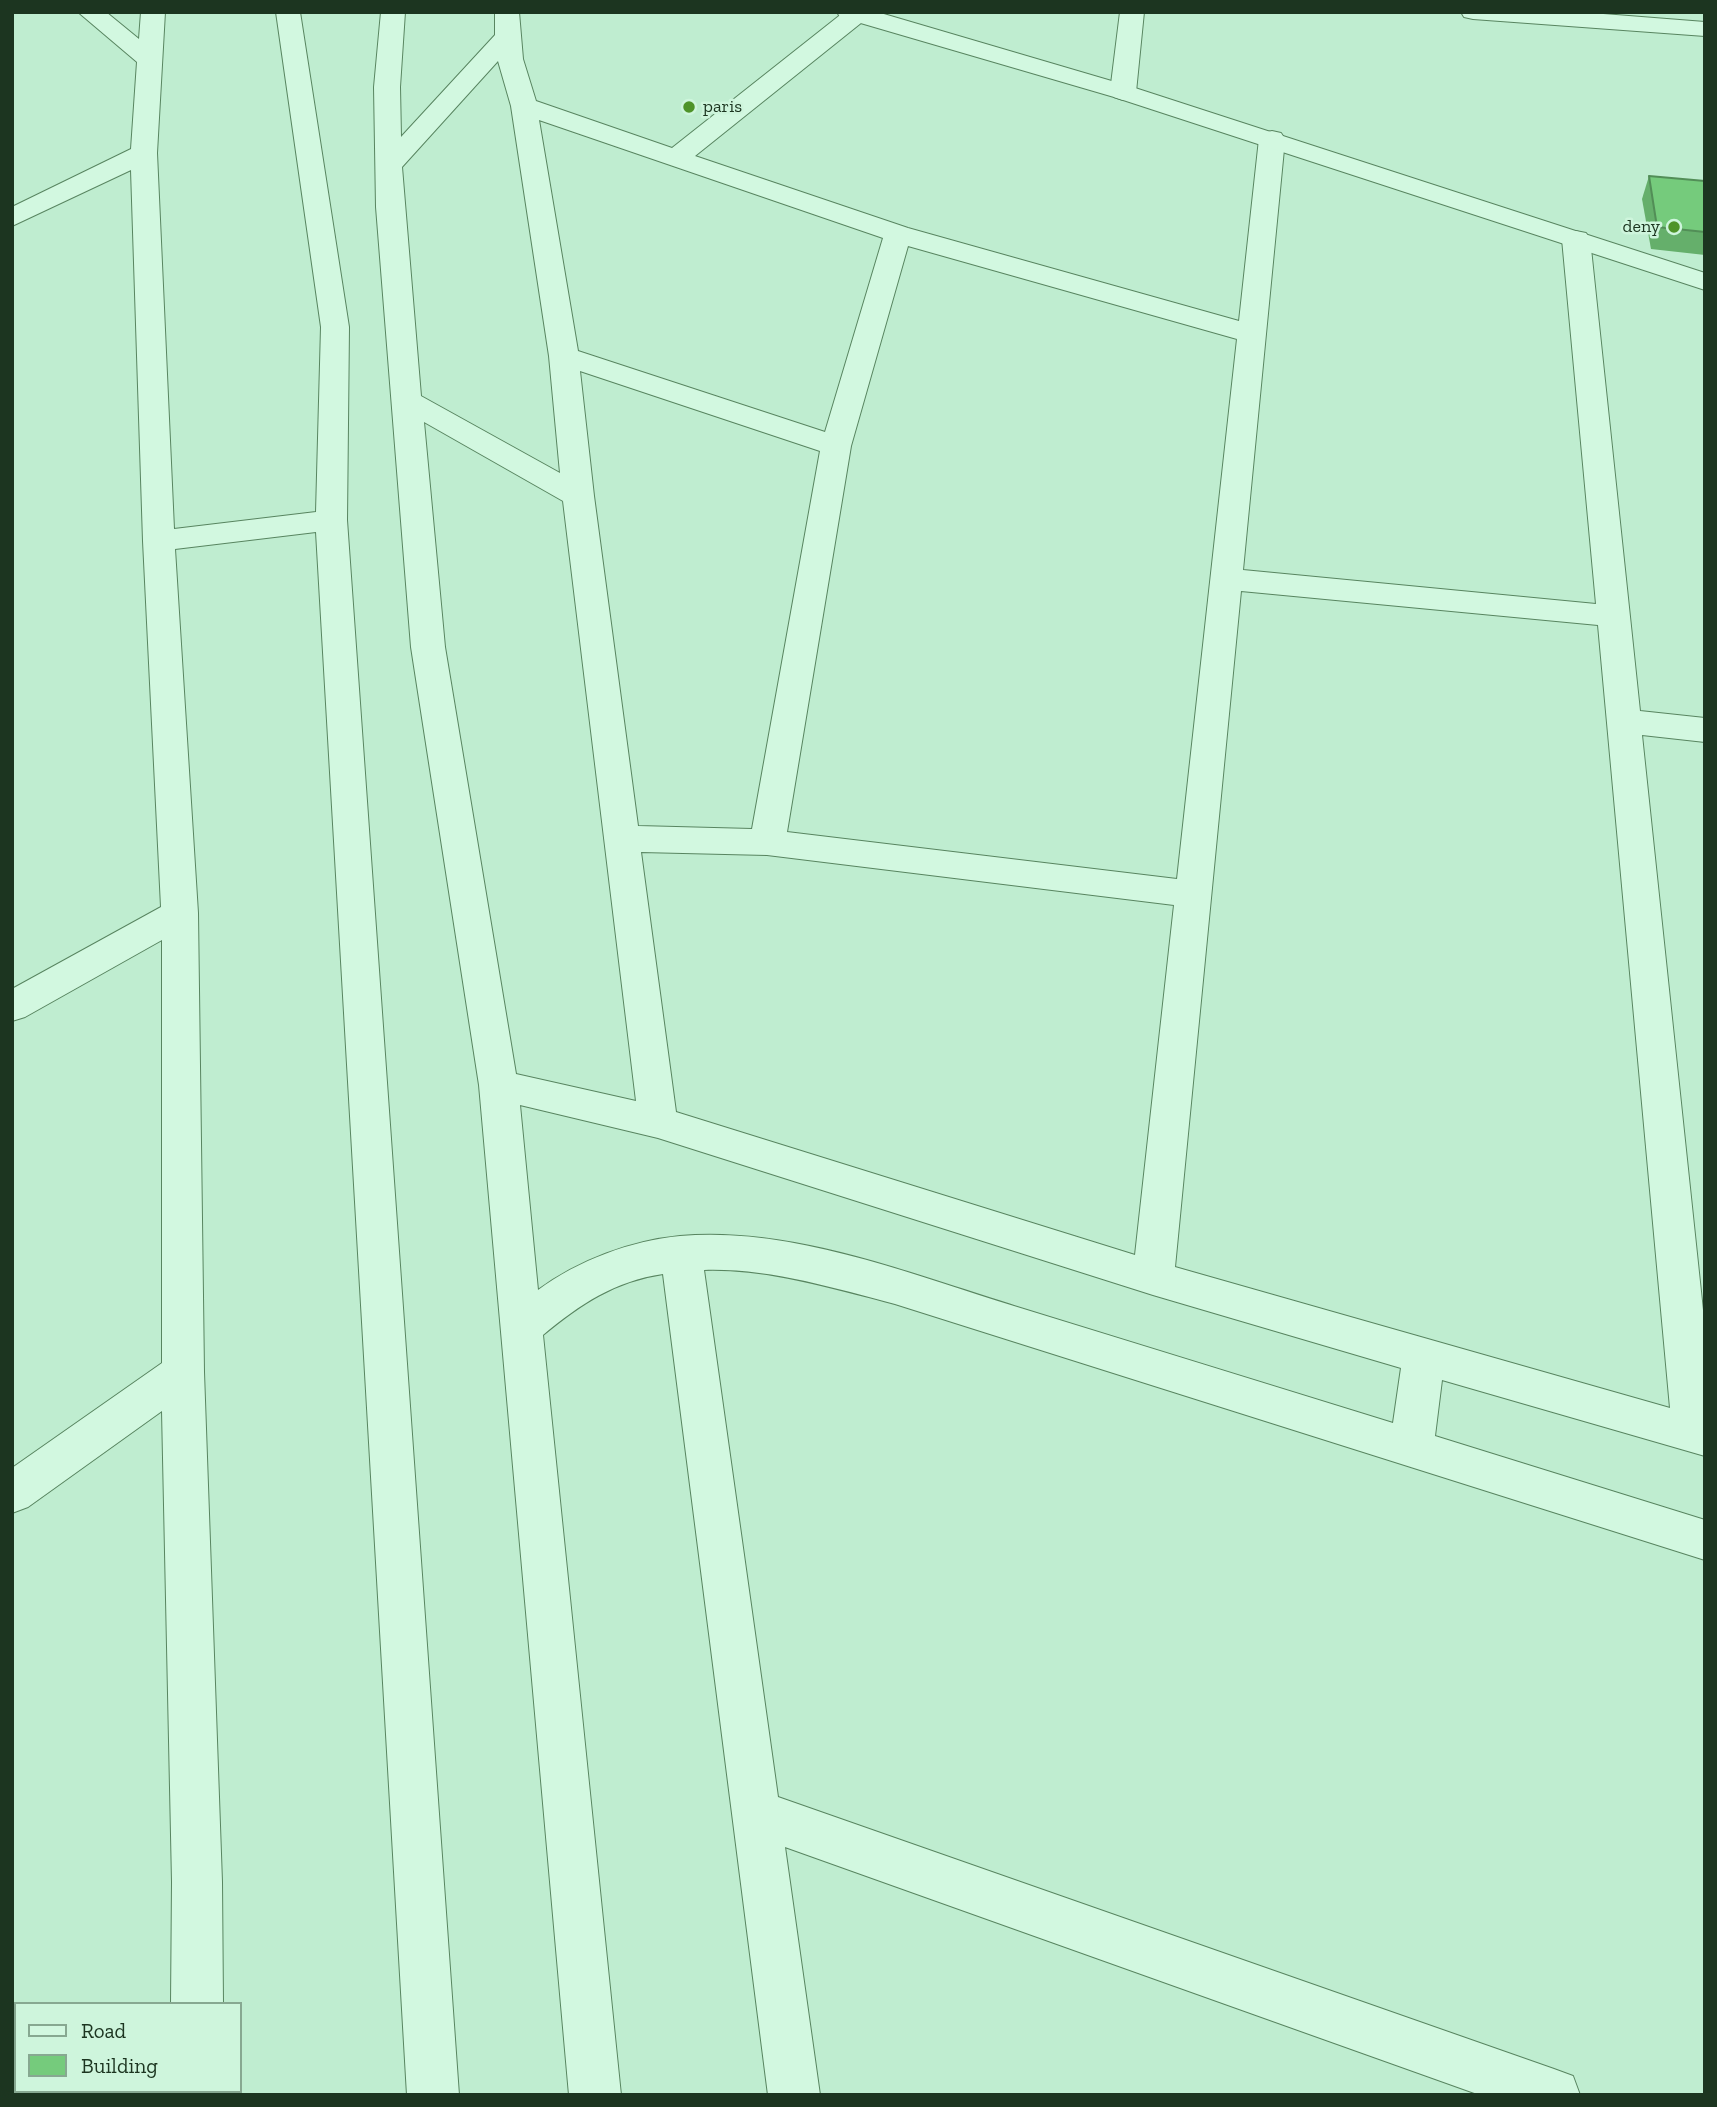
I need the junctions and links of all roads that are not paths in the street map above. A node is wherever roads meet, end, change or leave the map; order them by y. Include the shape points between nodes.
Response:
1 (90, 12) edge
2 (153, 12) edge
3 (288, 12) edge
4 (393, 12) edge
5 (1132, 12) edge
6 (1473, 12) edge
7 (853, 13) edge
8 (507, 24) edge
9 (1705, 29) edge
10 (149, 60) junction
11 (1123, 92) junction
12 (524, 106) junction
13 (1272, 139) junction
14 (144, 153) junction
15 (676, 158) junction
16 (390, 165) junction
17 (17, 207) edge
18 (898, 234) junction
19 (1576, 239) junction
20 (1705, 282) edge
21 (1251, 334) junction
22 (564, 356) junction
23 (407, 400) junction
24 (836, 446) junction
25 (578, 496) junction
26 (331, 520) junction
27 (159, 541) junction
28 (1226, 579) junction
29 (1613, 616) junction
30 (1623, 721) junction
31 (1705, 730) edge
32 (624, 839) junction
33 (767, 842) junction
34 (1193, 894) junction
35 (180, 913) junction
36 (12, 1007) edge
37 (498, 1085) junction
38 (658, 1122) junction
39 (681, 1253) junction
40 (1153, 1278) junction
41 (522, 1327) junction
42 (1424, 1355) junction
43 (183, 1372) junction
44 (1699, 1435) edge
45 (1412, 1447) junction
46 (12, 1493) edge
47 (1705, 1540) edge
48 (757, 1813) junction
49 (197, 2002) edge
50 (1470, 2078) edge
51 (433, 2095) edge
52 (595, 2095) edge
53 (793, 2095) edge
54 (1554, 2095) edge

1 - 10 street
2 - 10 street
3 - 26 street via 335,327
4 - 16 street via 387,87
5 - 11 street
6 - 9 street
7 - 11 street
7 - 15 street
8 - 12 street
8 - 16 street
10 - 14 street
11 - 13 street
12 - 15 street
12 - 22 street
13 - 19 street
13 - 21 street
14 - 17 street
14 - 27 street
15 - 18 street
16 - 23 street
18 - 21 street
18 - 24 street
19 - 20 street
19 - 29 street
21 - 28 street
22 - 24 street
22 - 25 street
23 - 25 street
23 - 37 street via 428,647
24 - 33 street
25 - 32 street
26 - 27 street
26 - 51 street
27 - 35 street
28 - 29 street
28 - 34 street
29 - 30 street
30 - 31 street
30 - 44 street
32 - 33 street
32 - 38 street
33 - 34 street
34 - 40 street
35 - 36 street
35 - 43 street
37 - 38 street
37 - 41 street
38 - 40 street
39 - 41 street via 605,1271 565,1293
39 - 45 street via 765,1255 824,1268
39 - 48 street
40 - 42 street
41 - 52 street
42 - 44 street
42 - 45 street
43 - 46 street
43 - 49 street
45 - 47 street
48 - 50 street
48 - 53 street
50 - 54 street

